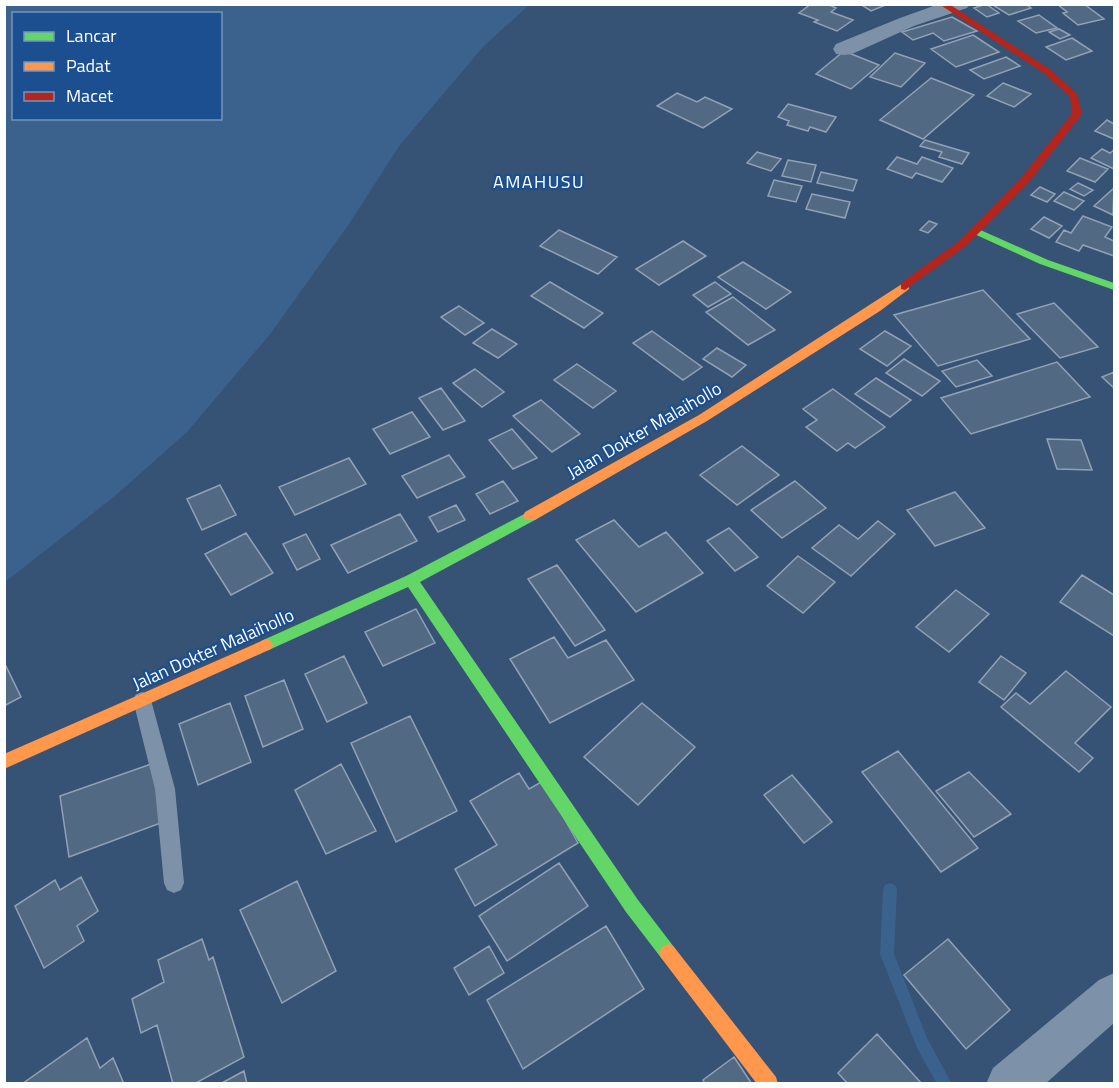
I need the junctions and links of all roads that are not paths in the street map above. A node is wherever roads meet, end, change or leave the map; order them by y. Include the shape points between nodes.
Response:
1 (950, 5) edge
2 (844, 49) dead end
3 (976, 231) junction
4 (1114, 287) edge
5 (411, 580) junction
6 (142, 700) junction
7 (4, 762) edge
8 (174, 884) dead end
9 (1114, 996) edge
10 (768, 1083) edge
11 (1009, 1083) edge

1 - 2 street
1 - 3 main road, Jalan Dokter Malaihollo via 1047,71 1075,98 1078,107 1077,114 1026,179
3 - 4 main road via 1065,271
3 - 5 main road, Jalan Dokter Malaihollo via 899,292 703,418
5 - 6 main road, Jalan Dokter Malaihollo
5 - 10 main road via 632,906
6 - 7 main road, Jalan Dokter Malaihollo
6 - 8 lane via 165,789
9 - 11 street

